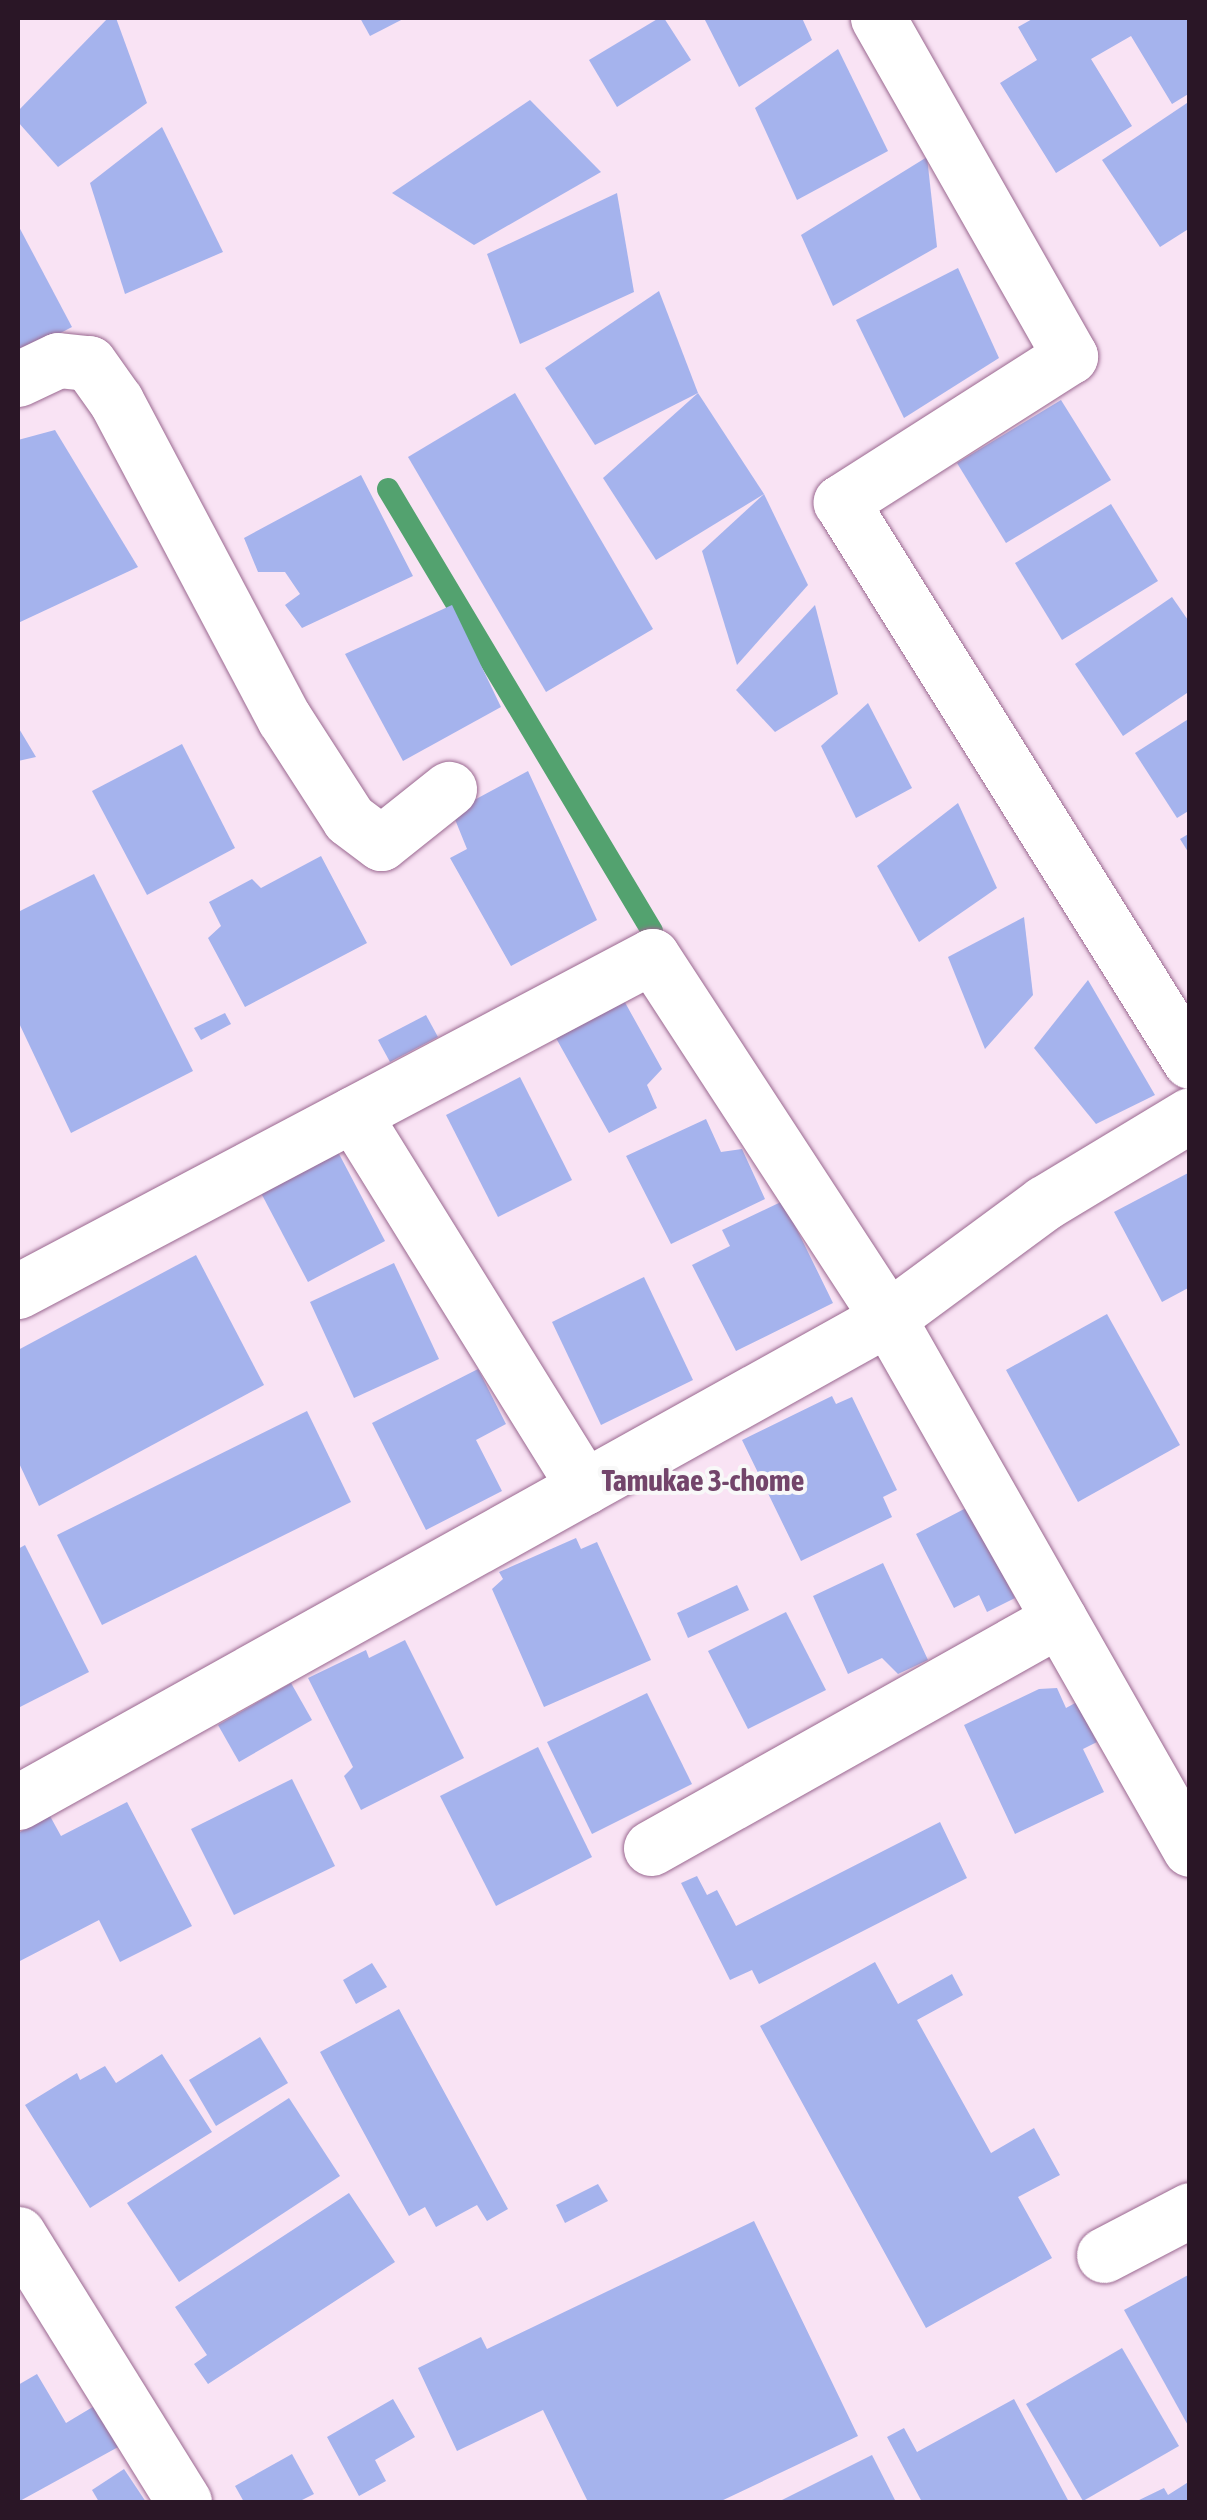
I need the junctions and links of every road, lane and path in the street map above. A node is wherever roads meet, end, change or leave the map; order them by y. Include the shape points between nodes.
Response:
1 (878, 18) edge
2 (18, 378) edge
3 (450, 789) dead end
4 (1190, 1061) edge
5 (354, 1114) junction
6 (1190, 1115) edge
7 (18, 1290) edge
8 (888, 1318) junction
9 (584, 1487) junction
10 (1059, 1619) junction
11 (18, 1802) edge
12 (651, 1848) dead end
13 (1190, 1849) edge
14 (1190, 2210) edge
15 (18, 2234) edge
16 (1104, 2255) dead end
17 (184, 2502) edge

1 - 4 street via 1070,356 841,502
2 - 3 street via 58,360 89,363 116,401 284,718 349,819 382,843
5 - 7 street
5 - 8 street via 652,956
5 - 9 street
6 - 8 street via 1044,1203
8 - 9 street
8 - 10 street
9 - 11 street
10 - 12 street
10 - 13 street
14 - 16 street
15 - 17 street

